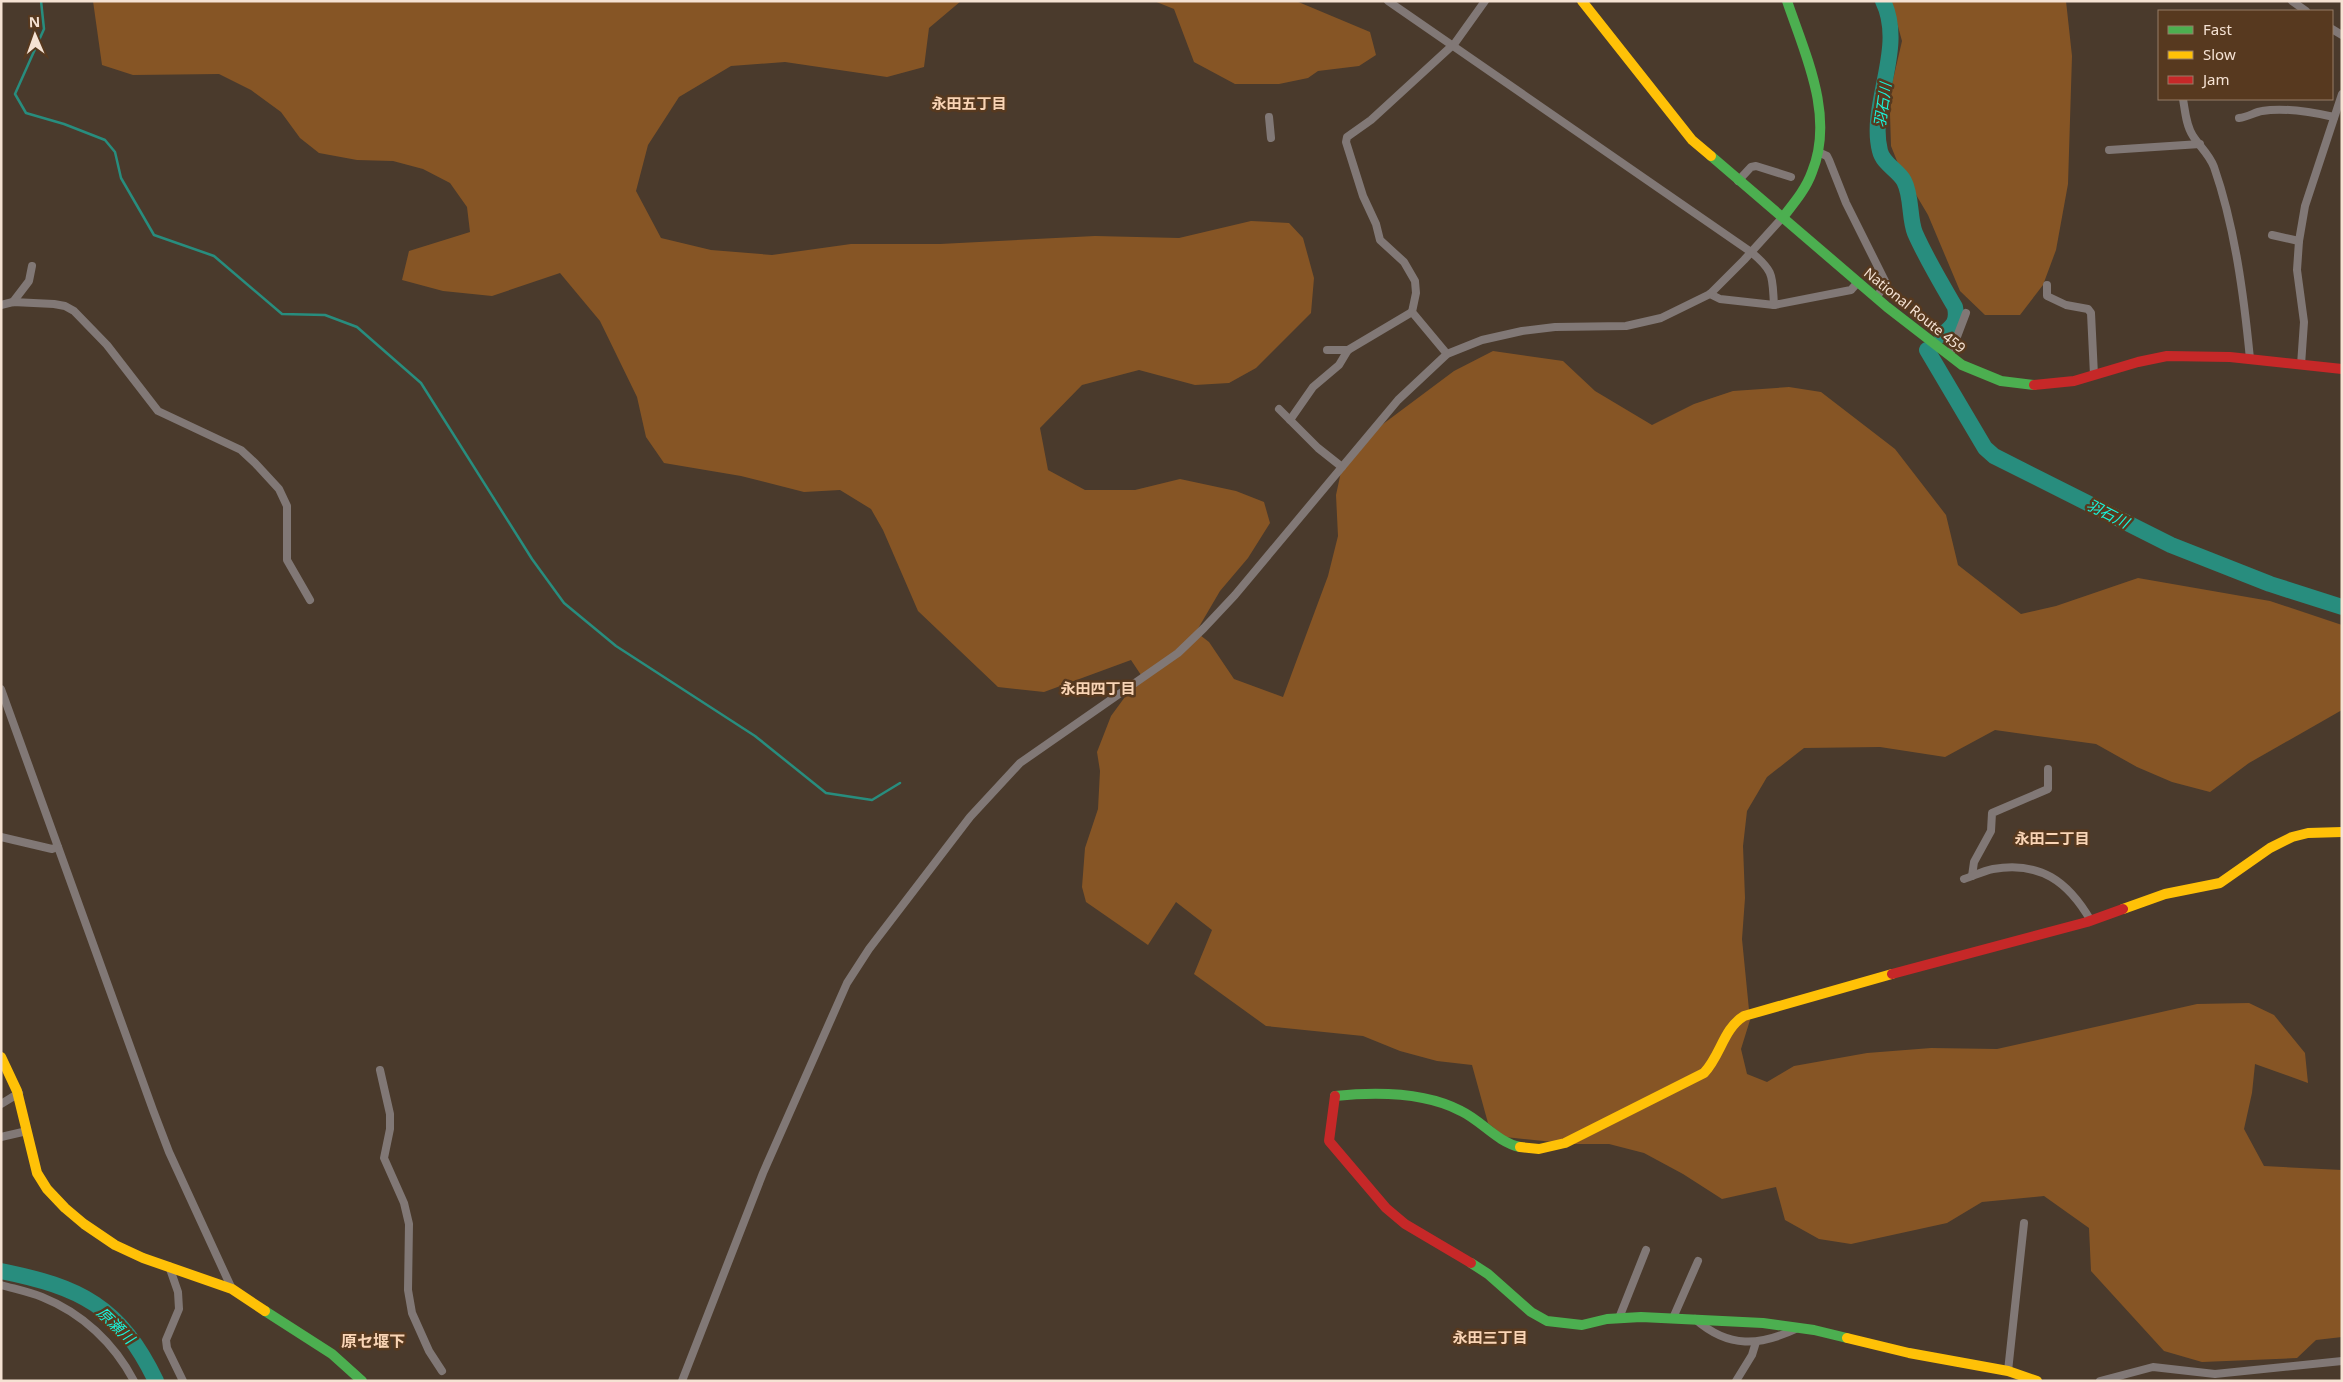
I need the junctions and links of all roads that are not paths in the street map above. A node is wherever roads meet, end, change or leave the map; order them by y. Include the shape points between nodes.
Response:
1 (1388, 1) edge
2 (1485, 1) edge
3 (1582, 1) edge
4 (1787, 1) edge
5 (2292, 1) edge
6 (2305, 10) edge
7 (1452, 45) junction
8 (2342, 94) edge
9 (2183, 100) edge
10 (1269, 117) dead end
11 (2334, 117) junction
12 (2239, 118) dead end
13 (1271, 138) dead end
14 (2200, 144) junction
15 (2109, 150) dead end
16 (1818, 152) junction
17 (1791, 177) dead end
18 (1738, 181) junction
19 (1783, 217) junction
20 (2272, 235) dead end
21 (2299, 240) junction
22 (1751, 252) junction
23 (32, 266) dead end
24 (1858, 282) junction
25 (2047, 286) dead end
26 (1710, 294) junction
27 (1876, 298) junction
28 (13, 302) junction
29 (1, 305) edge
30 (1774, 305) junction
31 (1412, 312) junction
32 (1966, 313) dead end
33 (1327, 350) dead end
34 (1348, 350) junction
35 (1447, 354) junction
36 (1950, 355) junction
37 (2250, 359) junction
38 (2301, 365) junction
39 (2342, 369) edge
40 (2094, 375) junction
41 (1280, 409) dead end
42 (1290, 420) junction
43 (1342, 467) junction
44 (310, 600) dead end
45 (1, 689) edge
46 (2048, 770) dead end
47 (2342, 832) edge
48 (1, 837) edge
49 (58, 847) junction
50 (1972, 876) junction
51 (1964, 879) dead end
52 (2091, 921) junction
53 (1, 1056) edge
54 (380, 1070) dead end
55 (19, 1093) junction
56 (1, 1104) edge
57 (27, 1131) junction
58 (1, 1137) edge
59 (2024, 1223) dead end
60 (1646, 1250) dead end
61 (1698, 1261) dead end
62 (169, 1266) junction
63 (1, 1285) edge
64 (232, 1289) junction
65 (1619, 1318) junction
66 (1673, 1318) junction
67 (1695, 1319) junction
68 (1798, 1328) junction
69 (1756, 1342) junction
70 (2342, 1361) edge
71 (442, 1371) dead end
72 (2008, 1371) junction
73 (134, 1381) edge
74 (183, 1381) edge
75 (362, 1381) edge
76 (682, 1381) edge
77 (1736, 1381) edge
78 (2037, 1381) edge
79 (2100, 1381) edge

1 - 7 street
2 - 7 street
3 - 18 main road, National Route 459 via 1692,140
4 - 16 main road via 1817,92
5 - 6 street
7 - 22 street
7 - 31 street via 1372,120 1347,137 1346,142 1380,240 1404,262 1415,281
8 - 11 street
9 - 14 street via 2192,134
10 - 13 street
11 - 12 street via 2311,112 2260,111
11 - 21 street via 2305,206
14 - 15 street
14 - 37 street via 2214,165 2222,194 2246,315
16 - 19 main road via 1816,165 1803,191
16 - 27 street via 1827,156 1846,203 1880,268 1886,284
17 - 18 street via 1756,166
18 - 19 main road, National Route 459
19 - 22 street
19 - 24 main road, National Route 459
20 - 21 street
21 - 38 street via 2297,270 2304,322
22 - 26 street
22 - 30 street via 1770,269
23 - 28 street via 28,281
24 - 27 main road, National Route 459
24 - 30 street via 1851,290
25 - 40 street via 2047,296 2088,309 2091,313
26 - 30 street via 1720,299
26 - 35 street via 1661,318 1642,323 1522,331 1482,340
27 - 36 main road, National Route 459
28 - 29 street
28 - 44 street via 61,305 74,311 107,345 158,411 241,450 254,463 279,489 287,506 287,560
31 - 34 street
31 - 35 street
32 - 36 street
33 - 34 street
34 - 42 street via 1339,365 1313,387
35 - 43 street via 1398,400
36 - 40 main road, National Route 459 via 1962,364 2001,381 2032,385 2074,381
37 - 38 main road, National Route 459
37 - 40 main road, National Route 459 via 2167,356
38 - 39 main road, National Route 459
41 - 42 street
42 - 43 street
43 - 76 street via 1235,595 1178,653 1020,763 970,817 869,949 847,982 763,1173
45 - 49 street
46 - 50 street via 2048,789 1992,813 1991,831 1974,862
47 - 52 main road via 2292,837 2270,848 2220,883 2165,894
48 - 49 street via 52,849
49 - 64 street via 170,1152
50 - 51 street
50 - 52 street via 1992,869 2046,873 2066,888
52 - 65 main road via 1744,1016 1729,1029 1711,1067 1704,1073 1579,1137 1548,1148 1524,1148 1510,1144 1463,1112 1448,1106 1393,1096 1335,1096 1329,1141 1386,1208 1405,1224 1488,1274 1530,1312 1547,1321 1582,1325
53 - 55 main road
54 - 71 street via 390,1114 384,1158 404,1203 409,1224 408,1290 412,1313
55 - 56 street
55 - 57 main road
57 - 58 street
57 - 62 main road via 40,1179 63,1204 103,1238 142,1258
59 - 72 street
60 - 65 street
61 - 66 street
62 - 64 main road
62 - 74 street via 178,1292 179,1309 166,1340
63 - 73 street via 42,1297 96,1329
64 - 75 main road via 332,1354
65 - 66 main road
66 - 67 main road
67 - 68 main road
67 - 69 street via 1722,1338
68 - 69 street
68 - 72 main road
69 - 77 street
70 - 79 street via 2215,1374 2153,1366
72 - 78 main road

